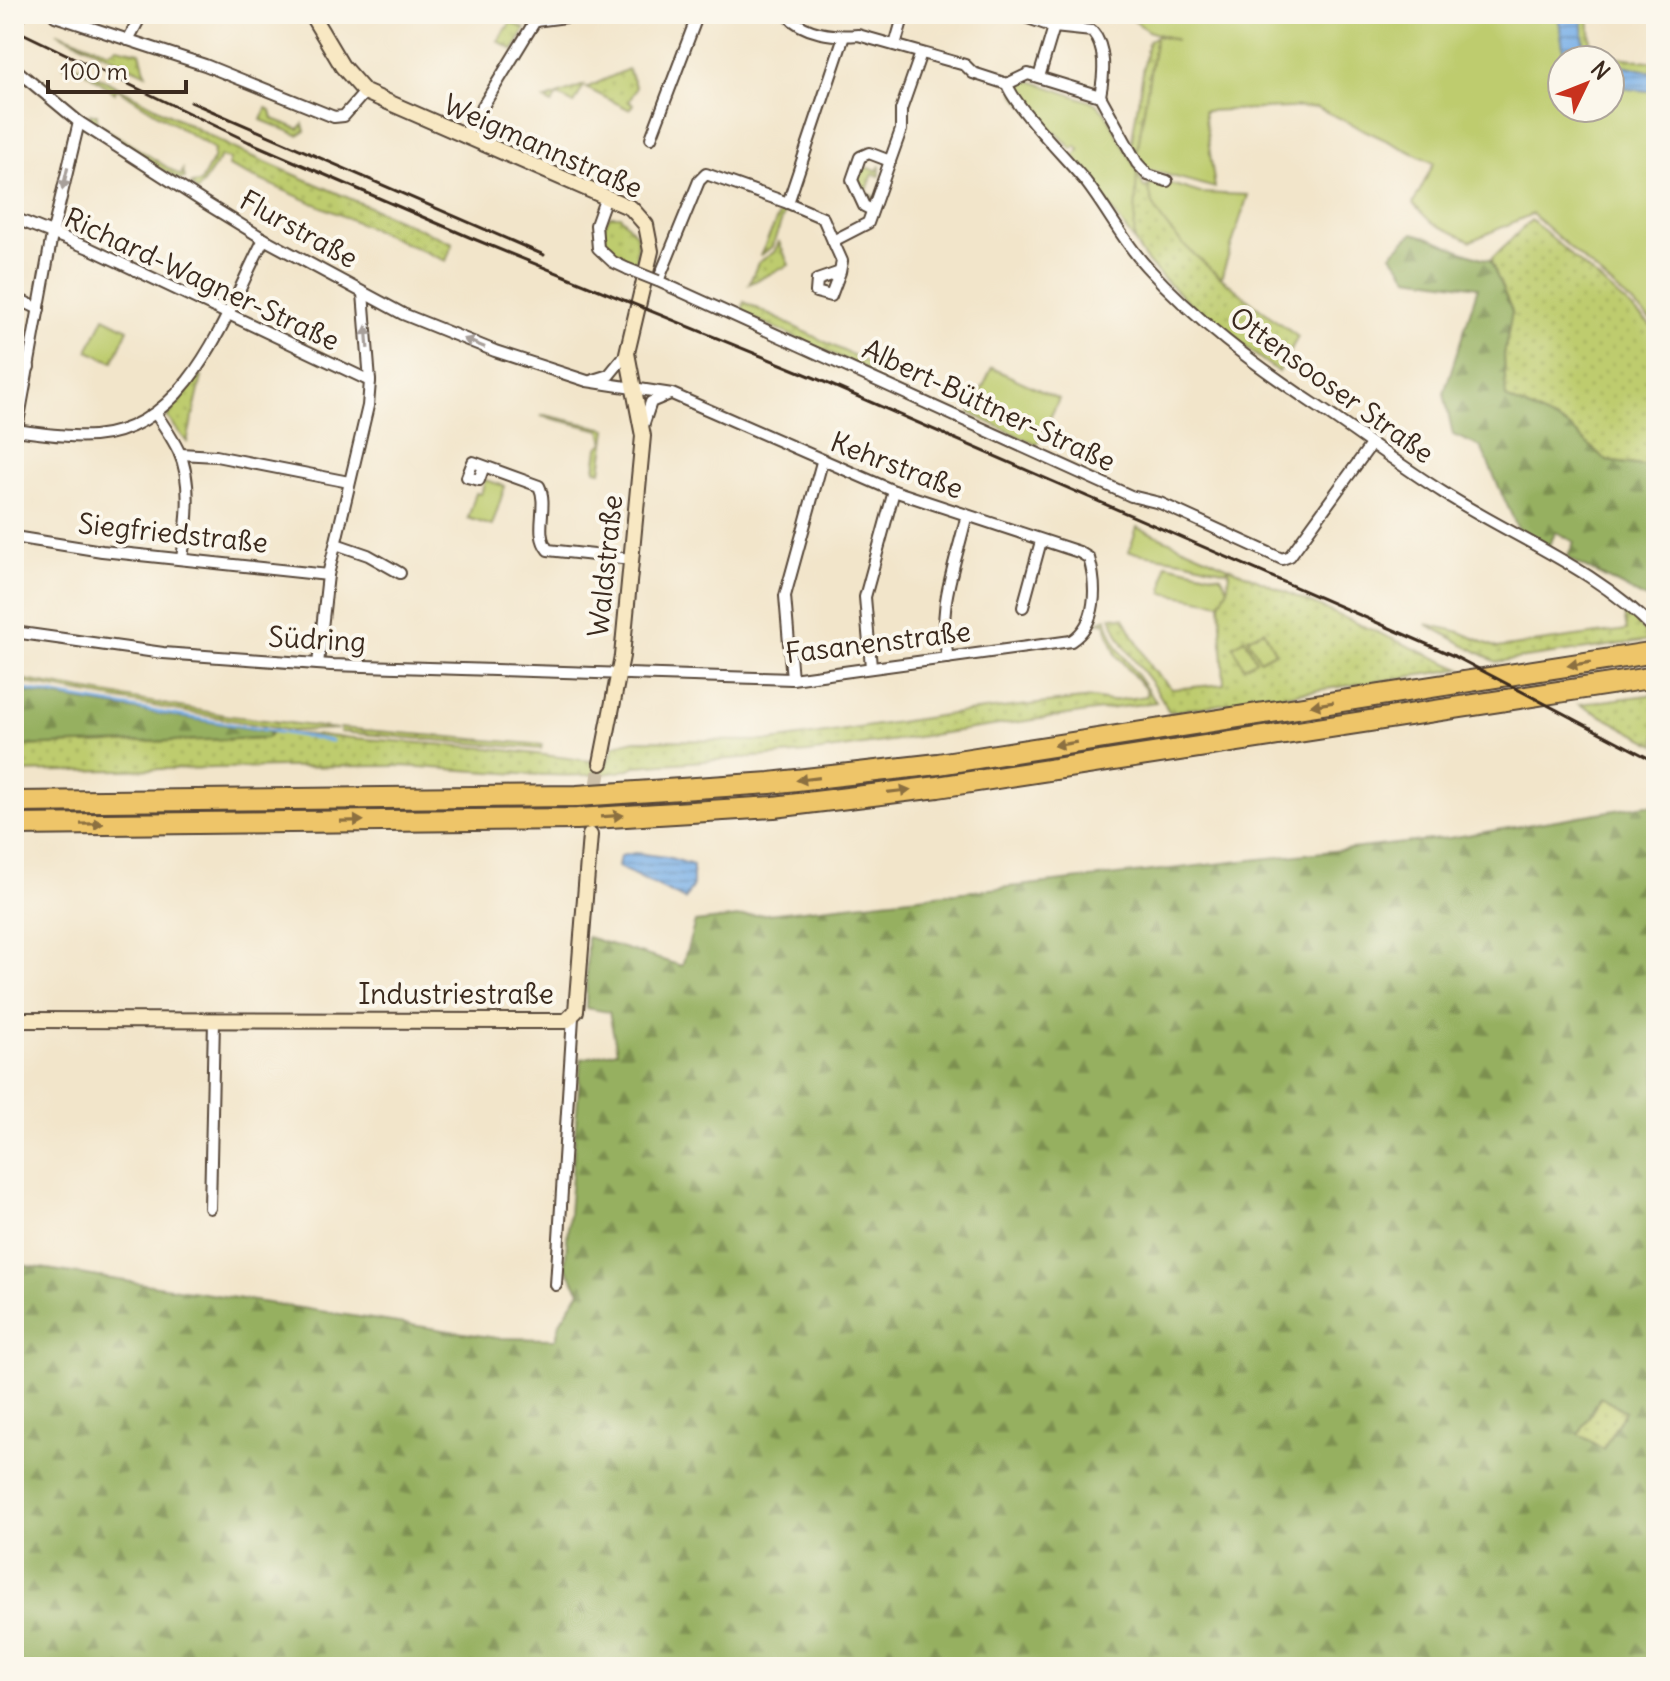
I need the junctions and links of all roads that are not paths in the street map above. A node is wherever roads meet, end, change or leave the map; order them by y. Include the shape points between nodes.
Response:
1 (19, 14) edge
2 (142, 14) edge
3 (311, 14) edge
4 (517, 14) edge
5 (589, 14) edge
6 (698, 14) edge
7 (786, 14) edge
8 (904, 14) edge
9 (1016, 14) edge
10 (55, 16) edge
11 (535, 21) junction
12 (14, 23) edge
13 (1054, 27) junction
14 (843, 39) junction
15 (128, 40) junction
16 (895, 45) junction
17 (921, 53) junction
18 (14, 68) edge
19 (1039, 77) junction
20 (1007, 84) junction
21 (365, 92) junction
22 (1100, 96) junction
23 (79, 122) junction
24 (464, 137) junction
25 (651, 138) dead end
26 (890, 161) junction
27 (1167, 181) dead end
28 (606, 197) junction
29 (788, 203) junction
30 (872, 210) junction
31 (14, 218) edge
32 (52, 235) junction
33 (264, 239) junction
34 (833, 241) junction
35 (840, 272) dead end
36 (658, 281) junction
37 (363, 293) junction
38 (14, 297) edge
39 (39, 309) junction
40 (225, 315) junction
41 (627, 353) junction
42 (14, 365) edge
43 (29, 367) junction
44 (631, 380) junction
45 (370, 381) junction
46 (587, 381) junction
47 (672, 394) junction
48 (156, 414) junction
49 (643, 426) junction
50 (16, 430) edge
51 (14, 445) edge
52 (1370, 446) junction
53 (180, 454) junction
54 (822, 462) junction
55 (484, 466) dead end
56 (349, 482) junction
57 (894, 491) junction
58 (966, 518) junction
59 (14, 537) edge
60 (1041, 541) junction
61 (336, 544) junction
62 (182, 558) junction
63 (631, 559) junction
64 (400, 573) dead end
65 (328, 575) junction
66 (1095, 579) joint
67 (1023, 607) dead end
68 (1654, 630) edge
69 (14, 632) edge
70 (1656, 652) edge
71 (948, 658) junction
72 (318, 664) junction
73 (871, 667) junction
74 (620, 672) junction
75 (1656, 677) edge
76 (792, 679) junction
77 (601, 763) tunnel mouth
78 (14, 802) edge
79 (14, 825) edge
80 (590, 835) tunnel mouth
81 (573, 1017) junction
82 (14, 1020) edge
83 (214, 1020) junction
84 (210, 1208) dead end
85 (556, 1285) dead end

1 - 12 street
2 - 15 street
3 - 21 street, Weigmannstraße via 342,66
4 - 11 street
5 - 11 street
6 - 25 street
7 - 14 street via 795,24
8 - 16 street
9 - 13 street
10 - 15 street
11 - 24 street
13 - 19 street
13 - 22 street via 1092,31 1097,37 1104,73
14 - 16 street via 858,35
14 - 29 street
15 - 21 street via 334,117 344,116
16 - 17 street
17 - 20 street
17 - 26 street
18 - 23 street, Flurstraße
19 - 20 street via 1028,74
19 - 22 street
20 - 52 street, Ottensooser Straße via 1011,97 1102,202 1144,265 1266,374
21 - 24 street, Weigmannstraße
22 - 27 street via 1137,163 1148,175
23 -> 32 street
23 - 33 street, Flurstraße
24 - 28 street, Weigmannstraße
26 - 30 street
26 - 30 street via 869,153 860,157 852,180 864,206
28 - 36 street, Albert-Büttner-Straße, bridge via 596,225 598,248 613,262
28 - 41 street, Weigmannstraße via 631,208 646,225 651,251
29 - 34 street via 823,218
29 - 36 street via 706,174
30 - 34 street via 866,224
31 - 32 street, Richard-Wagner-Straße
32 - 39 street
32 - 40 street, Richard-Wagner-Straße
33 - 37 street, Flurstraße
33 - 40 street
34 - 35 street via 842,261
36 - 52 street, Albert-Büttner-Straße via 1282,559 1290,556
45 -> 37 street
46 -> 37 street, Flurstraße via 495,351
38 - 39 street
39 - 43 street
40 - 45 street, Richard-Wagner-Straße
40 - 48 street via 190,377
41 - 44 street, Weigmannstraße
41 - 46 street via 609,375
42 - 43 street
43 - 50 street
44 - 46 street, Flurstraße
44 - 47 street, Kehrstraße
44 - 49 street, Waldstraße
45 - 56 street
47 - 49 street via 651,402
47 - 54 street, Kehrstraße
48 - 50 street via 94,436
48 - 53 street
49 - 63 street, Waldstraße
50 - 51 street
52 - 68 street, Ottensooser Straße via 1498,527 1567,561 1604,585
53 - 56 street
53 - 62 street via 187,512
54 - 57 street, Kehrstraße
54 - 76 street via 785,596
55 - 63 street via 539,486 545,497 541,536 548,550
56 - 61 street
57 - 58 street, Kehrstraße
57 - 73 street via 865,597
58 - 60 street, Kehrstraße
58 - 71 street via 945,597 941,629
59 - 62 street, Siegfriedstraße
60 - 66 street, Kehrstraße via 1089,558
60 - 67 street
61 - 64 street
61 - 65 street
62 - 65 street, Siegfriedstraße
63 - 74 street, Waldstraße
65 - 72 street
66 - 71 street, Fasanenstraße via 1088,626 1071,641
69 - 72 street, Südring via 163,653
70 -> 78 highway via 938,764 770,783 577,796
71 - 73 street, Fasanenstraße
72 - 74 street, Südring
73 - 76 street, Fasanenstraße
74 - 76 street, Fasanenstraße
74 - 77 street, Waldstraße
79 -> 75 highway via 577,819 774,807 938,787
80 - 81 street
81 - 83 street, Industriestraße
81 - 85 street, Industriestraße
82 - 83 street, Industriestraße
83 - 84 street

